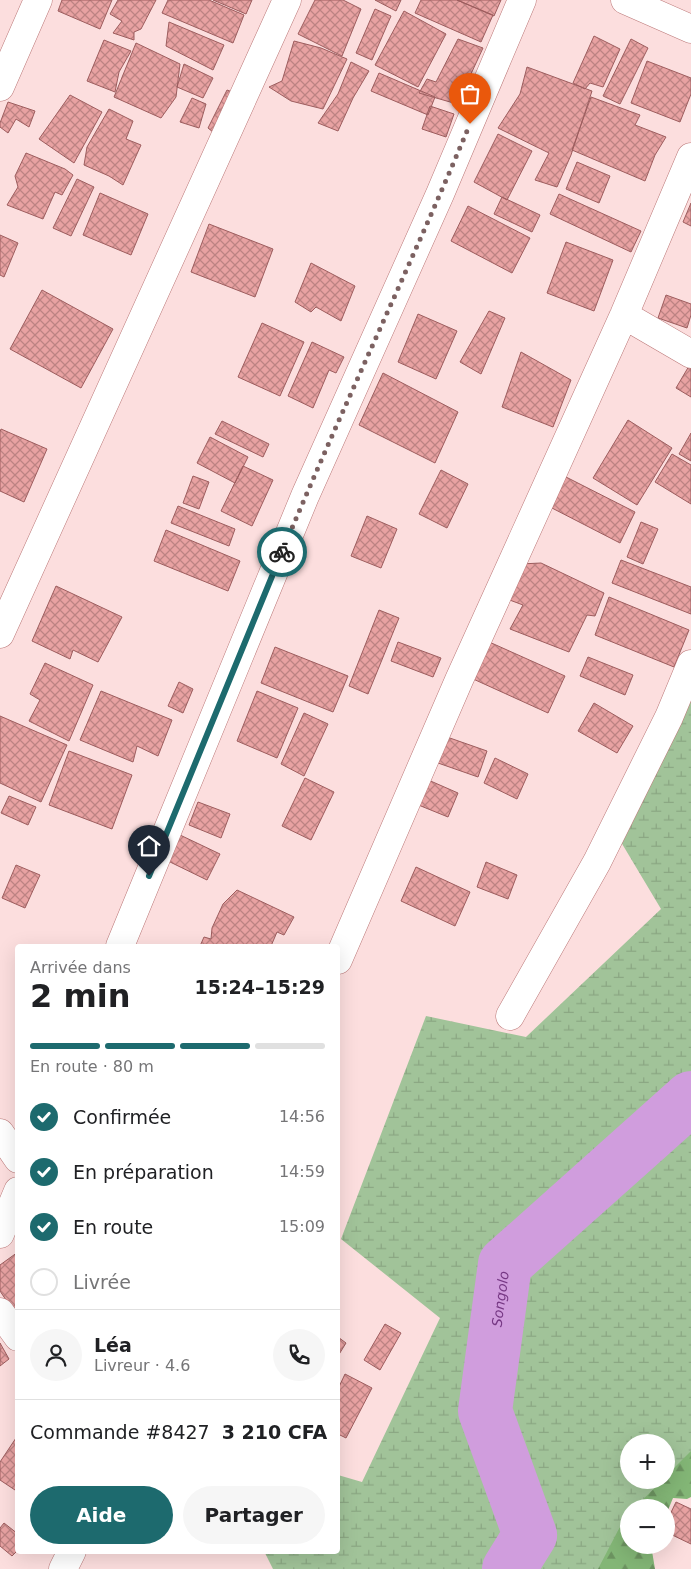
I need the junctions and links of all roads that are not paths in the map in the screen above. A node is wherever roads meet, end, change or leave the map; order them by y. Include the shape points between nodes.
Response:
1 (38, 0) edge
2 (287, 0) edge
3 (522, 0) edge
4 (624, 0) edge
5 (691, 29) edge
6 (0, 87) edge
7 (691, 158) edge
8 (624, 314) junction
9 (691, 354) edge
10 (0, 634) edge
11 (691, 664) edge
12 (121, 944) edge
13 (340, 955) edge
14 (510, 1016) dead end
15 (0, 1133) edge
16 (15, 1155) edge
17 (15, 1198) edge
18 (0, 1234) edge
19 (0, 1312) edge
20 (15, 1333) edge
21 (70, 1554) edge
22 (63, 1569) edge

1 - 6 street
2 - 10 street
3 - 12 street via 440,194 305,496
4 - 5 street
7 - 8 street
8 - 9 street
8 - 13 street via 459,680
11 - 14 street via 669,717 597,862
15 - 16 street
17 - 18 street
19 - 20 street
21 - 22 street

